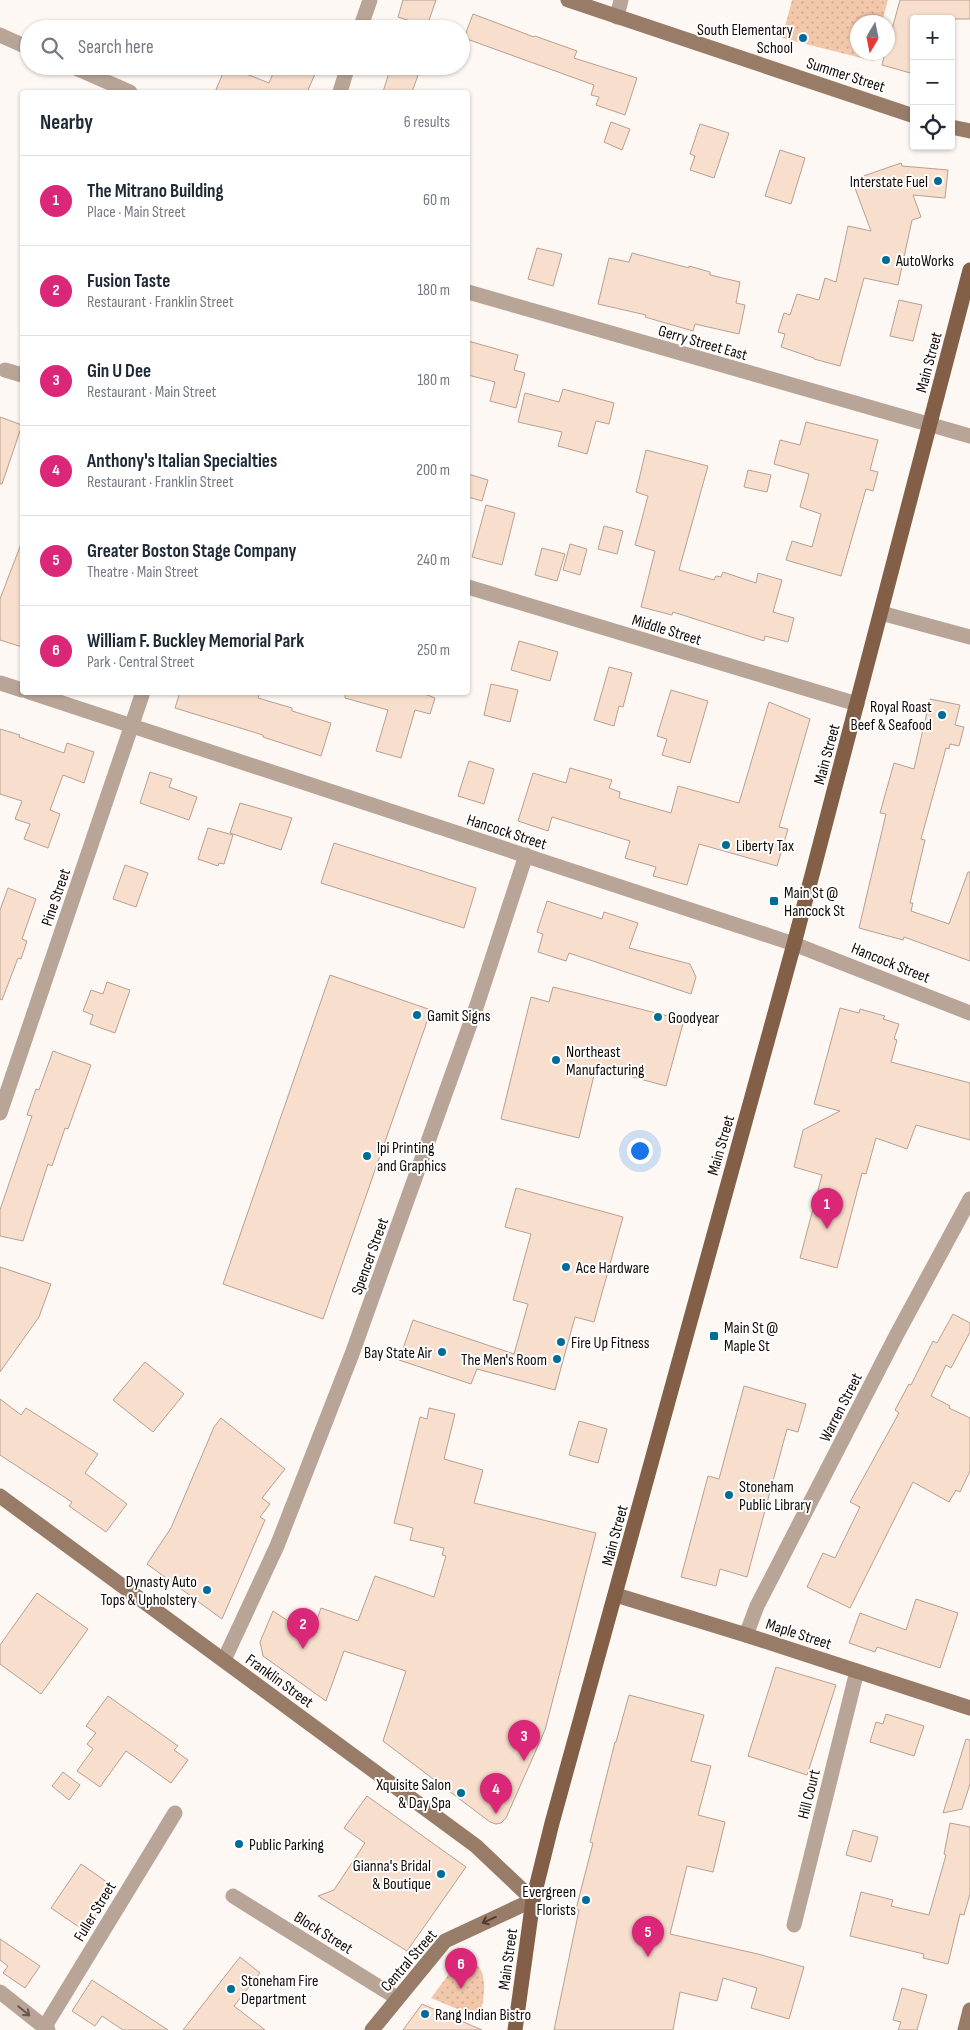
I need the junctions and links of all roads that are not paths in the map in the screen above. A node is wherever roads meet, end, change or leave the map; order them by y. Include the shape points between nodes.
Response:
1 (370, 0) edge
2 (568, 0) edge
3 (621, 0) edge
4 (617, 17) junction
5 (363, 20) edge
6 (0, 35) edge
7 (20, 44) edge
8 (91, 75) edge
9 (345, 75) edge
10 (125, 90) edge
11 (341, 90) edge
12 (910, 115) edge
13 (955, 128) edge
14 (970, 131) edge
15 (970, 270) edge
16 (470, 293) edge
17 (5, 370) dead end
18 (20, 374) edge
19 (930, 425) junction
20 (970, 436) edge
21 (470, 588) edge
22 (881, 612) junction
23 (970, 637) edge
24 (0, 683) edge
25 (20, 689) edge
26 (38, 695) edge
27 (142, 695) edge
28 (857, 704) junction
29 (132, 726) junction
30 (526, 855) junction
31 (794, 944) junction
32 (970, 1013) edge
33 (0, 1113) edge
34 (970, 1199) edge
35 (0, 1496) edge
36 (616, 1595) junction
37 (746, 1634) junction
38 (224, 1660) junction
39 (857, 1671) junction
40 (970, 1708) edge
41 (174, 1813) dead end
42 (233, 1896) dead end
43 (533, 1900) junction
44 (794, 1925) dead end
45 (0, 1992) edge
46 (397, 1998) junction
47 (970, 2010) edge
48 (46, 2029) edge
49 (372, 2030) edge
50 (515, 2030) edge
51 (965, 2030) edge

1 - 5 street
2 - 4 main road, Summer Street
3 - 4 street
4 - 12 main road, Summer Street
6 - 7 street
8 - 10 street
9 - 11 street
13 - 14 main road
15 - 19 main road, Main Street
16 - 19 street, Gerry Street East
17 - 18 street
19 - 20 street, Gerry Street East
19 - 22 main road, Main Street
21 - 28 street, Middle Street
22 - 23 street
22 - 28 main road, Main Street
24 - 25 street
26 - 29 street, Hancock Street
27 - 29 street, Pine Street
28 - 31 main road, Main Street
29 - 30 street, Hancock Street
29 - 33 street, Pine Street
30 - 31 street, Hancock Street
30 - 38 street, Spencer Street via 478,1002 352,1354 277,1546
31 - 32 street, Hancock Street
31 - 36 main road, Main Street
34 - 37 street, Warren Street via 757,1606
35 - 38 main road, Franklin Street
36 - 37 main road, Maple Street
36 - 43 main road, Main Street
37 - 39 main road, Maple Street
38 - 43 main road, Franklin Street via 476,1846
39 - 40 main road, Maple Street
39 - 44 street, Hill Court
41 - 48 street, Fuller Street
42 - 46 street, Block Street
43 -> 46 main road, Central Street via 447,1939
43 - 50 main road, Main Street
45 -> 48 street
46 - 49 main road, Central Street
47 - 51 main road

